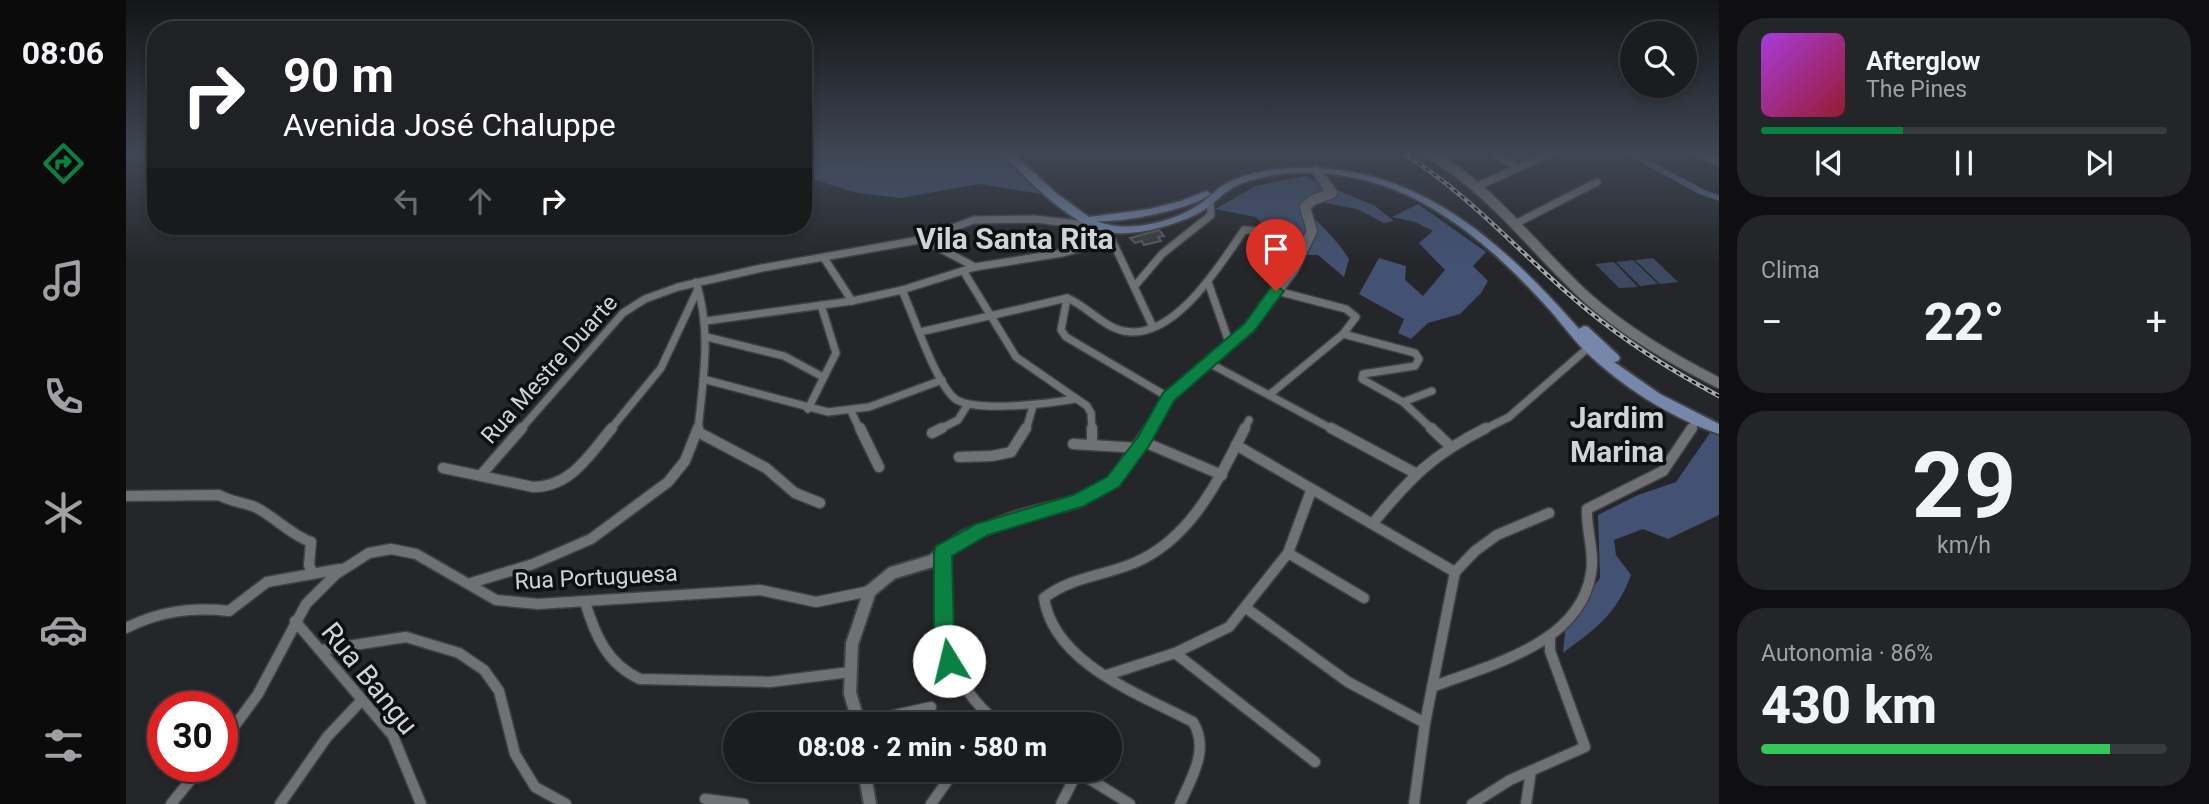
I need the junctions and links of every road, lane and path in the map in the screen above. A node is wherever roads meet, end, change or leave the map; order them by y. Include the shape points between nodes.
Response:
1 (1051, 191) edge
2 (1060, 191) edge
3 (1213, 191) edge
4 (1225, 191) edge
5 (1330, 191) edge
6 (1407, 191) edge
7 (1414, 191) edge
8 (1480, 191) edge
9 (1580, 191) edge
10 (1210, 201) junction
11 (1071, 208) junction
12 (1134, 214) junction
13 (1061, 221) junction
14 (1515, 224) junction
15 (1131, 227) junction
16 (1104, 228) junction
17 (1261, 231) dead end
18 (922, 239) junction
19 (1112, 240) junction
20 (824, 258) junction
21 (975, 267) junction
22 (1126, 269) junction
23 (964, 272) junction
24 (1145, 272) junction
25 (1208, 282) junction
26 (697, 285) junction
27 (1134, 287) junction
28 (902, 290) junction
29 (1276, 291) junction
30 (1067, 299) junction
31 (852, 302) junction
32 (821, 305) junction
33 (991, 314) junction
34 (706, 321) junction
35 (1153, 327) junction
36 (920, 332) junction
37 (1342, 334) junction
38 (707, 337) junction
39 (1230, 345) junction
40 (1589, 347) junction
41 (1209, 363) junction
42 (823, 377) junction
43 (703, 379) junction
44 (942, 380) junction
45 (1719, 383) edge
46 (1432, 391) dead end
47 (1269, 395) junction
48 (1168, 397) junction
49 (1075, 399) junction
50 (1403, 402) junction
51 (968, 404) junction
52 (1033, 406) junction
53 (808, 409) junction
54 (851, 411) junction
55 (1249, 420) dead end
56 (1719, 422) edge
57 (1696, 423) junction
58 (1719, 429) edge
59 (698, 432) junction
60 (932, 433) dead end
61 (1092, 443) junction
62 (1073, 444) dead end
63 (1141, 445) junction
64 (1236, 445) junction
65 (1450, 446) junction
66 (959, 457) dead end
67 (879, 467) dead end
68 (443, 468) dead end
69 (1415, 473) junction
70 (481, 475) junction
71 (1222, 475) junction
72 (1311, 491) junction
73 (126, 496) edge
74 (820, 503) dead end
75 (1549, 513) dead end
76 (1373, 523) junction
77 (943, 552) junction
78 (1289, 553) junction
79 (343, 568) junction
80 (1455, 572) junction
81 (313, 574) junction
82 (471, 583) junction
83 (870, 592) junction
84 (1364, 598) dead end
85 (585, 602) junction
86 (1246, 608) junction
87 (295, 621) junction
88 (126, 628) edge
89 (1550, 636) junction
90 (323, 650) junction
91 (1175, 653) junction
92 (850, 672) junction
93 (1107, 675) junction
94 (1432, 687) junction
95 (362, 701) junction
96 (931, 707) dead end
97 (856, 712) edge
98 (910, 712) edge
99 (983, 712) edge
100 (238, 721) edge
101 (1425, 723) junction
102 (1315, 762) dead end
103 (1531, 771) junction
104 (189, 782) edge
105 (866, 782) edge
106 (947, 782) edge
107 (1072, 782) edge
108 (1095, 782) edge
109 (705, 799) dead end
110 (171, 804) edge
111 (280, 804) edge
112 (421, 804) edge
113 (566, 804) edge
114 (744, 804) edge
115 (870, 804) edge
116 (931, 804) edge
117 (1061, 804) edge
118 (1130, 804) edge
119 (1180, 804) edge
120 (1414, 804) edge
121 (1472, 804) edge
122 (1526, 804) edge

1 - 11 main road
2 - 12 main road via 1090,216 1104,220
3 - 12 main road via 1195,202
4 - 10 main road
5 - 29 street via 1305,207 1310,239
6 - 40 main road via 1446,212 1516,270
7 - 56 main road via 1453,213 1504,253 1619,362 1680,403
8 - 14 street
9 - 14 street
10 - 15 main road via 1180,218
10 - 24 street via 1211,215
11 - 13 street
11 - 16 main road
12 - 15 main road via 1157,210 1163,216
13 - 16 street, Rua Mestre Duarte
13 - 18 street, Rua Mestre Duarte via 971,220
14 - 45 street via 1622,326
15 - 16 main road
16 - 19 street
17 - 25 street via 1244,230
18 - 20 street, Rua Mestre Duarte
18 - 21 street
19 - 21 street
19 - 22 street
20 - 26 street, Rua Mestre Duarte
20 - 31 street
21 - 23 street
22 - 24 street
22 - 27 street
23 - 28 street
23 - 33 street
24 - 27 street
25 - 35 street
25 - 39 street
26 - 34 street
26 - 70 street, Rua Mestre Duarte via 649,295 631,305
26 - 70 street via 661,368 574,473 548,487
27 - 35 street
28 - 31 street
28 - 36 street
29 - 37 street via 1353,313 1356,322
29 - 39 street via 1250,327
30 - 33 street
30 - 35 street via 1124,331
30 - 48 street via 1061,330 1066,337
31 - 32 street
32 - 34 street
32 - 42 street via 836,353
33 - 36 street
33 - 49 street via 1016,357
34 - 38 street
36 - 44 street
37 - 47 street
37 - 50 street via 1406,349 1419,359 1415,366 1363,374 1365,382
38 - 42 street via 783,356
38 - 43 street
39 - 41 street
40 - 57 main road
40 - 65 street via 1509,417
41 - 47 street
41 - 48 street
42 - 53 street
43 - 53 street
43 - 59 street
44 - 51 street via 954,399
44 - 54 street
46 - 50 street
47 - 69 street
48 - 63 street
49 - 52 street
49 - 61 street via 1091,413
50 - 65 street
51 - 52 street
51 - 60 street via 958,420
52 - 66 street via 1014,453
53 - 54 street
54 - 67 street
55 - 64 street
57 - 58 main road
57 - 89 street via 1663,471 1587,509 1592,571 1588,586
59 - 74 street via 766,468 795,493
59 - 82 street via 692,449 668,482 591,539 533,564
61 - 62 street
61 - 63 street
63 - 71 street
63 - 77 street via 1113,482 1099,492 983,529
64 - 71 street
64 - 72 street
65 - 69 street
68 - 70 street
69 - 76 street
71 - 93 street via 1204,504 1155,553 1065,585 1044,598 1048,623 1060,638
72 - 76 street
72 - 78 street
73 - 81 street via 211,494 253,506 312,542 309,565
75 - 80 street via 1489,540 1469,553
76 - 80 street
77 - 83 street via 932,561 892,573
77 - 99 street via 949,661
78 - 84 street
78 - 86 street
79 - 81 street
79 - 82 street, Rua Portuguesa via 369,553 391,550 416,554
79 - 87 street, Rua Portuguesa
80 - 94 street
81 - 88 street via 262,584 229,611 193,607 146,618
82 - 85 street, Rua Portuguesa via 486,596 508,603
83 - 85 street, Rua Portuguesa via 816,602 760,590
83 - 92 street via 852,644
85 - 92 street via 601,644 625,674 640,679 770,682
86 - 91 street via 1218,634
86 - 101 street via 1348,682
87 - 90 street, Rua Bangu
87 - 100 street, Rua Portuguesa via 258,694
89 - 94 street via 1470,675
89 - 103 street via 1550,651 1585,747
90 - 95 street, Rua Bangu
90 - 113 street via 406,636 459,653 484,670 499,691 521,768 535,787
91 - 93 street
91 - 102 street
92 - 97 street
93 - 119 street via 1199,729 1201,748
94 - 101 street
95 - 111 street via 327,737
95 - 112 street, Rua Bangu via 393,736
96 - 98 street
101 - 120 street
103 - 121 street
103 - 122 street
104 - 110 street
105 - 115 street
106 - 116 street
107 - 117 street
108 - 118 street
109 - 114 street

